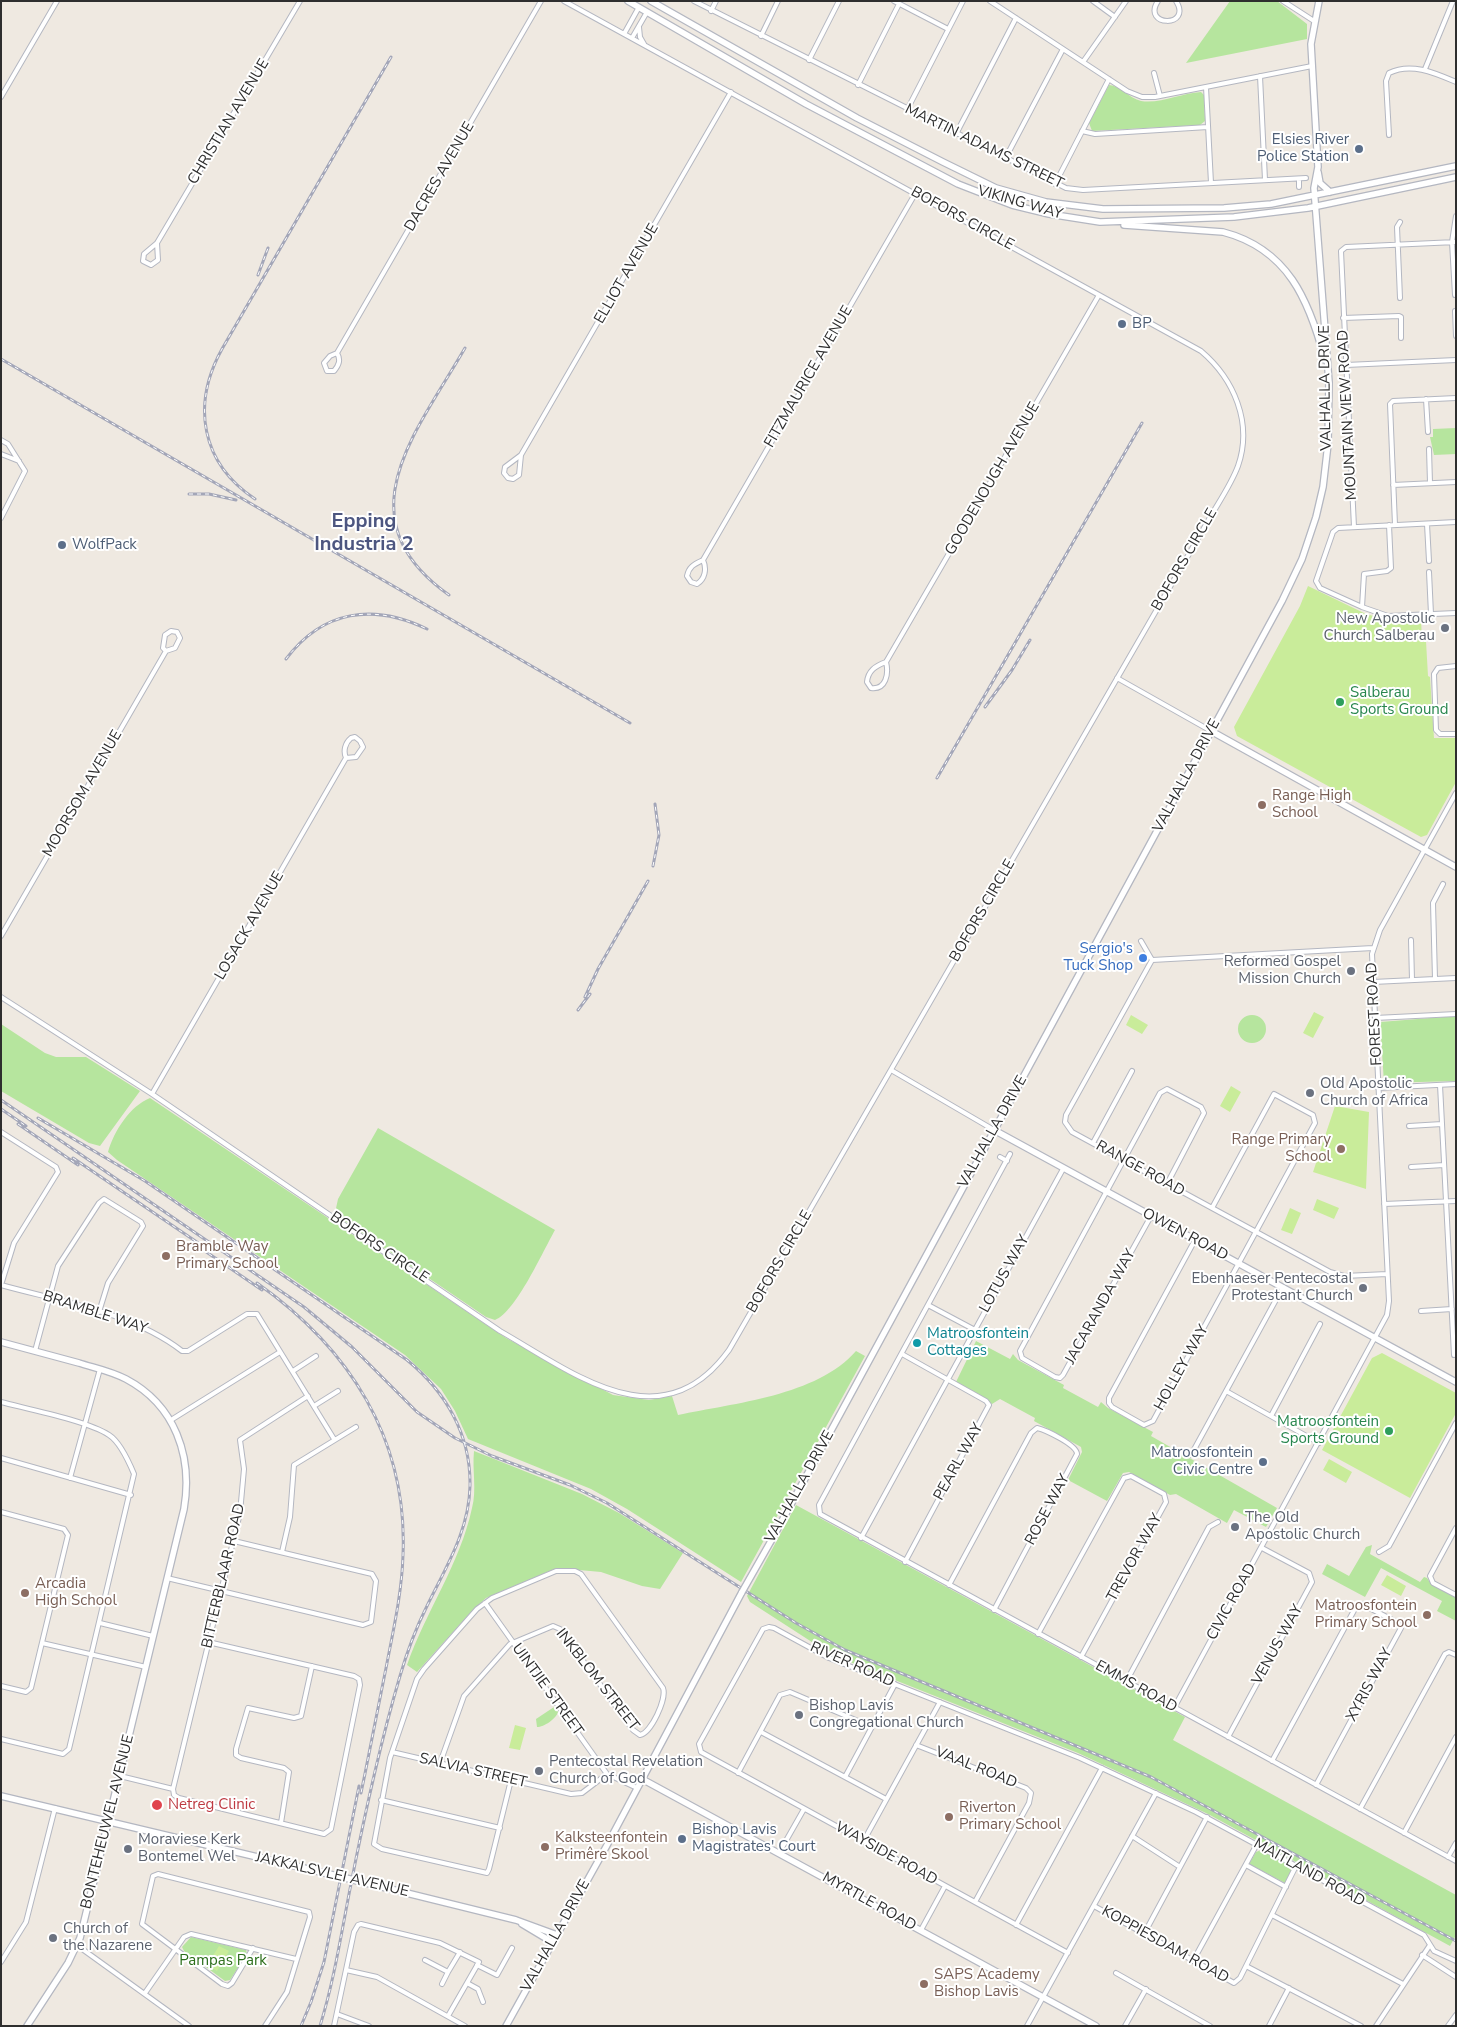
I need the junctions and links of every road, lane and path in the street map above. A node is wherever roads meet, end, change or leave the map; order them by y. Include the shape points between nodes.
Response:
1 (57, 1) edge
2 (300, 1) edge
3 (541, 1) edge
4 (564, 1) edge
5 (628, 1) edge
6 (642, 1) edge
7 (694, 1) edge
8 (716, 1) edge
9 (778, 1) edge
10 (839, 1) edge
11 (894, 1) edge
12 (963, 1) edge
13 (990, 1) edge
14 (1093, 1) edge
15 (1126, 1) edge
16 (1158, 1) edge
17 (1176, 1) edge
18 (1283, 1) edge
19 (1319, 1) edge
20 (1453, 1) edge
21 (652, 2) edge
22 (899, 4) junction
23 (639, 8) junction
24 (711, 11) junction
25 (647, 12) junction
26 (1115, 17) junction
27 (1016, 18) junction
28 (1314, 21) junction
29 (639, 25) junction
30 (948, 29) junction
31 (624, 34) junction
32 (761, 36) junction
33 (632, 38) junction
34 (645, 44) junction
35 (1063, 49) junction
36 (809, 60) junction
37 (1083, 62) junction
38 (1312, 66) junction
39 (1425, 69) junction
40 (1154, 73) dead end
41 (1260, 76) junction
42 (1109, 79) junction
43 (1456, 82) edge
44 (858, 85) junction
45 (1206, 87) junction
46 (731, 92) junction
47 (1160, 96) junction
48 (1, 97) edge
49 (907, 110) junction
50 (1208, 127) junction
51 (1082, 131) junction
52 (956, 134) junction
53 (1389, 135) dead end
54 (1005, 159) junction
55 (1456, 166) edge
56 (1318, 169) junction
57 (1456, 177) edge
58 (1306, 178) dead end
59 (1299, 179) junction
60 (1265, 180) junction
61 (1211, 183) junction
62 (1055, 184) junction
63 (1299, 188) dead end
64 (1330, 192) junction
65 (915, 194) junction
66 (1315, 196) junction
67 (1317, 206) junction
68 (1456, 216) edge
69 (1100, 222) junction
70 (1400, 222) dead end
71 (1454, 242) edge
72 (157, 243) junction
73 (1398, 244) junction
74 (1099, 295) junction
75 (1455, 295) edge
76 (1400, 298) dead end
77 (1455, 311) edge
78 (1343, 318) junction
79 (1456, 336) edge
80 (1401, 338) dead end
81 (337, 353) junction
82 (1456, 360) edge
83 (1346, 365) junction
84 (1329, 382) junction
85 (1456, 398) edge
86 (1426, 399) junction
87 (1428, 432) dead end
88 (1, 440) edge
89 (1429, 449) dead end
90 (1, 454) edge
91 (521, 455) junction
92 (21, 462) junction
93 (1456, 482) edge
94 (1430, 483) junction
95 (1394, 485) junction
96 (1, 518) edge
97 (1456, 522) edge
98 (1427, 524) junction
99 (1395, 525) junction
100 (1389, 526) junction
101 (1354, 527) junction
102 (703, 560) junction
103 (1429, 560) dead end
104 (1429, 572) dead end
105 (1362, 608) junction
106 (1456, 613) edge
107 (1431, 614) junction
108 (166, 651) junction
109 (886, 662) junction
110 (1456, 666) edge
111 (1118, 678) junction
112 (1211, 731) junction
113 (1456, 734) edge
114 (346, 758) junction
115 (1456, 793) edge
116 (1425, 850) junction
117 (1456, 867) edge
118 (1443, 884) dead end
119 (1, 936) edge
120 (1411, 940) dead end
121 (1140, 941) dead end
122 (1373, 948) junction
123 (1152, 960) junction
124 (1456, 978) edge
125 (1435, 979) junction
126 (1412, 980) junction
127 (1373, 982) junction
128 (1, 997) edge
129 (1456, 1014) edge
130 (1375, 1018) junction
131 (891, 1070) junction
132 (1132, 1071) dead end
133 (1456, 1084) edge
134 (1440, 1085) junction
135 (1378, 1088) junction
136 (152, 1094) junction
137 (1442, 1124) junction
138 (1409, 1126) dead end
139 (994, 1130) junction
140 (1, 1132) edge
141 (1093, 1143) junction
142 (1010, 1154) dead end
143 (1000, 1157) dead end
144 (1124, 1160) junction
145 (1007, 1161) junction
146 (1444, 1165) junction
147 (1411, 1167) dead end
148 (1063, 1169) junction
149 (1167, 1184) junction
150 (1106, 1192) junction
151 (1456, 1201) edge
152 (1446, 1202) junction
153 (1384, 1204) junction
154 (1212, 1208) junction
155 (1151, 1216) junction
156 (1256, 1232) junction
157 (1195, 1240) junction
158 (1239, 1264) junction
159 (1387, 1274) junction
160 (1450, 1280) junction
161 (1456, 1280) edge
162 (1, 1285) edge
163 (1283, 1287) junction
164 (49, 1298) junction
165 (928, 1305) junction
166 (1452, 1309) junction
167 (1422, 1311) dead end
168 (99, 1312) junction
169 (1320, 1324) dead end
170 (975, 1330) junction
171 (1376, 1338) junction
172 (1, 1342) edge
173 (35, 1352) junction
174 (280, 1352) junction
175 (902, 1354) junction
176 (1454, 1355) dead end
177 (316, 1356) dead end
178 (100, 1369) junction
179 (293, 1371) junction
180 (948, 1380) junction
181 (1456, 1382) edge
182 (338, 1391) dead end
183 (1226, 1391) junction
184 (308, 1396) junction
185 (1, 1402) edge
186 (314, 1406) junction
187 (1271, 1416) junction
188 (171, 1420) junction
189 (1456, 1423) edge
190 (85, 1425) junction
191 (356, 1427) dead end
192 (334, 1439) junction
193 (1319, 1443) junction
194 (1191, 1455) dead end
195 (1, 1458) edge
196 (70, 1478) junction
197 (131, 1494) junction
198 (1, 1512) edge
199 (1218, 1522) dead end
200 (1456, 1528) edge
201 (861, 1538) junction
202 (234, 1541) junction
203 (1262, 1548) junction
204 (282, 1552) junction
205 (1379, 1552) dead end
206 (905, 1562) junction
207 (168, 1578) junction
208 (949, 1585) junction
209 (221, 1591) junction
210 (1456, 1595) edge
211 (484, 1603) junction
212 (994, 1610) junction
213 (100, 1623) junction
214 (1038, 1634) junction
215 (153, 1636) junction
216 (208, 1642) junction
217 (513, 1642) junction
218 (42, 1643) junction
219 (92, 1655) junction
220 (1456, 1655) edge
221 (1081, 1657) junction
222 (312, 1666) junction
223 (146, 1667) junction
224 (1126, 1682) junction
225 (895, 1684) junction
226 (1, 1686) edge
227 (940, 1702) junction
228 (1174, 1708) junction
229 (872, 1727) junction
230 (761, 1732) junction
231 (1228, 1737) junction
232 (1456, 1737) edge
233 (1, 1739) edge
234 (916, 1744) junction
235 (392, 1752) junction
236 (703, 1754) joint
237 (1272, 1761) junction
238 (440, 1763) junction
239 (1102, 1768) junction
240 (738, 1773) junction
241 (607, 1774) junction
242 (120, 1776) junction
243 (845, 1777) junction
244 (642, 1778) junction
245 (511, 1780) junction
246 (1316, 1785) junction
247 (637, 1788) junction
248 (173, 1789) junction
249 (1156, 1793) junction
250 (1, 1796) edge
251 (886, 1799) junction
252 (381, 1800) junction
253 (55, 1808) junction
254 (804, 1809) junction
255 (1360, 1809) junction
256 (1207, 1817) junction
257 (108, 1822) junction
258 (281, 1823) junction
259 (500, 1828) junction
260 (1404, 1833) junction
261 (1132, 1836) junction
262 (863, 1842) junction
263 (1257, 1844) junction
264 (1456, 1844) edge
265 (779, 1853) junction
266 (1448, 1857) junction
267 (1456, 1861) edge
268 (1246, 1865) junction
269 (1296, 1866) junction
270 (1180, 1867) junction
271 (945, 1886) junction
272 (1286, 1887) junction
273 (974, 1902) junction
274 (1094, 1906) junction
275 (1272, 1915) junction
276 (516, 1920) junction
277 (1016, 1925) junction
278 (921, 1930) junction
279 (1144, 1934) junction
280 (556, 1935) junction
281 (552, 1942) junction
282 (1430, 1944) junction
283 (78, 1946) junction
284 (252, 1948) junction
285 (512, 1948) dead end
286 (176, 1950) junction
287 (460, 1952) junction
288 (1068, 1953) junction
289 (1422, 1956) junction
290 (296, 1959) junction
291 (425, 1960) dead end
292 (1456, 1961) edge
293 (1, 1962) edge
294 (1193, 1962) junction
295 (477, 1965) junction
296 (1246, 1966) junction
297 (346, 1970) junction
298 (448, 1972) junction
299 (1116, 1973) dead end
300 (1456, 1977) edge
301 (467, 1983) junction
302 (442, 1984) dead end
303 (1403, 1984) junction
304 (1289, 1988) junction
305 (1146, 1989) junction
306 (145, 1993) junction
307 (1043, 1998) junction
308 (483, 2002) dead end
309 (337, 2014) junction
310 (1456, 2015) edge
311 (448, 2016) junction
312 (27, 2026) edge
313 (189, 2026) edge
314 (266, 2026) edge
315 (334, 2026) edge
316 (369, 2026) edge
317 (465, 2026) edge
318 (506, 2026) edge
319 (1027, 2026) edge
320 (1096, 2026) edge
321 (1125, 2026) edge
322 (1210, 2026) edge
323 (1269, 2026) edge
324 (1361, 2026) edge
325 (1376, 2026) edge
326 (1448, 2026) edge

1 - 48 street
2 - 72 street, CHRISTIAN AVENUE
3 - 81 street, DACRES AVENUE
4 - 31 street, BOFORS CIRCLE
5 - 23 main road, VIKING WAY
6 - 23 main road
7 - 24 street, MARTIN ADAMS STREET
8 - 24 street
9 - 32 street
10 - 36 street
11 - 22 street
12 - 30 street
13 - 27 street
14 - 26 street
15 - 26 street
16 - 17 street via 1156,15 1168,22 1179,14
18 - 28 street
19 - 28 main road
20 - 39 street
21 - 25 main road
21 - 66 main road, VIKING WAY via 866,123 964,173 1019,196 1087,208 1185,210 1271,204
22 - 30 street
22 - 44 street
23 - 25 main road, VIKING WAY
23 - 31 street
24 - 32 street, MARTIN ADAMS STREET
25 - 29 street
25 - 69 main road, VIKING WAY via 806,104 958,184 1027,209
26 - 37 street
27 - 35 street
27 - 52 street
28 - 38 main road
29 - 33 street
29 - 34 street via 640,37
30 - 49 street
31 - 33 street, BOFORS CIRCLE
32 - 36 street, MARTIN ADAMS STREET
33 - 34 street, BOFORS CIRCLE
34 - 46 street, BOFORS CIRCLE
35 - 37 street
35 - 54 street
36 - 44 street, MARTIN ADAMS STREET
37 - 42 street
38 - 41 street
38 - 56 main road
39 - 43 street
39 - 53 street via 1394,70 1388,75
40 - 47 street
41 - 45 street
41 - 60 street
42 - 47 street via 1137,96
42 - 51 street
44 - 49 street, MARTIN ADAMS STREET
45 - 47 street
45 - 50 street
46 - 65 street, BOFORS CIRCLE
46 - 91 street, ELLIOT AVENUE
49 - 52 street, MARTIN ADAMS STREET
50 - 51 street via 1095,134
50 - 61 street
51 - 62 street
52 - 54 street, MARTIN ADAMS STREET
54 - 62 street, MARTIN ADAMS STREET
55 - 64 main road, VIKING WAY
56 - 64 main road via 1320,183
56 - 66 main road, VALHALLA DRIVE
57 - 67 main road, VIKING WAY
58 - 59 street, MARTIN ADAMS STREET
59 - 60 street, MARTIN ADAMS STREET
59 - 63 street
60 - 61 street, MARTIN ADAMS STREET
61 - 62 street, MARTIN ADAMS STREET via 1083,190
64 - 66 main road, VIKING WAY
65 - 74 street, BOFORS CIRCLE
65 - 102 street, FITZMAURICE AVENUE
66 - 67 main road, VALHALLA DRIVE
67 - 69 main road, VIKING WAY via 1234,217
67 - 84 main road, VALHALLA DRIVE
68 - 71 street
69 - 84 main road via 1223,232 1237,235 1266,251 1301,292 1312,317
70 - 73 street via 1397,226
71 - 73 street
71 - 75 street
72 - 72 street, CHRISTIAN AVENUE via 158,260 151,265 146,264 144,254
73 - 76 street
73 - 78 street, MOUNTAIN VIEW ROAD via 1342,249
74 - 109 street, GOODENOUGH AVENUE
74 - 111 street, BOFORS CIRCLE via 1191,345 1212,360 1234,391 1243,432 1237,468
77 - 79 street
78 - 80 street via 1399,316
78 - 83 street, MOUNTAIN VIEW ROAD
81 - 81 street via 340,359 338,366 334,371 328,371 324,363
82 - 83 street
83 - 101 street, MOUNTAIN VIEW ROAD
84 - 112 main road, VALHALLA DRIVE via 1325,474 1316,517 1282,601
85 - 86 street
86 - 87 street
86 - 95 street via 1393,401 1390,404
88 - 92 street
89 - 94 street
90 - 92 street
91 - 91 street via 519,475 513,479 506,476 505,467
92 - 96 street via 25,474
93 - 94 street
94 - 95 street
95 - 99 street
97 - 98 street
98 - 99 street
98 - 103 street
99 - 100 street
100 - 101 street
100 - 105 street via 1391,568 1364,574
101 - 105 street via 1334,531 1316,582 1320,588
102 - 102 street via 703,577 696,584 690,582 687,576 690,569
104 - 107 street
105 - 107 street via 1392,616
106 - 107 street
108 - 108 street via 163,648 165,635 171,630 177,632 178,644 171,651
108 - 119 street, MOORSOM AVENUE
109 - 109 street via 888,671 883,684 871,688 867,682 868,674
110 - 113 street via 1438,668 1434,674 1436,730 1440,734
111 - 112 street
111 - 131 street, BOFORS CIRCLE
112 - 116 main road
112 - 139 main road, VALHALLA DRIVE
114 - 114 street via 346,744 351,738 358,739 363,744 361,751 356,757
114 - 136 street, LOSACK AVENUE
115 - 116 street, FOREST ROAD
116 - 117 main road
116 - 122 street, FOREST ROAD
118 - 125 street via 1433,903
120 - 126 street
121 - 123 street
122 - 123 street
122 - 127 street, FOREST ROAD
123 - 141 street, RANGE ROAD via 1066,1115 1068,1128
124 - 125 street
125 - 126 street
126 - 127 street
127 - 130 street, FOREST ROAD
128 - 136 street, BOFORS CIRCLE
129 - 130 street
130 - 135 street, FOREST ROAD
131 - 136 street, BOFORS CIRCLE via 724,1357 692,1384 671,1393 649,1396 631,1396 605,1389 500,1331
131 - 139 street
132 - 141 street
133 - 134 street
134 - 135 street
134 - 137 street
135 - 153 street, FOREST ROAD
137 - 138 street
137 - 146 street
139 - 148 main road, OWEN ROAD
139 - 244 main road, VALHALLA DRIVE, bridge
140 - 162 street via 56,1167 58,1172 14,1243
141 - 144 street, RANGE ROAD
142 - 145 street
143 - 145 street
144 - 149 street, RANGE ROAD
144 - 149 street via 1161,1091 1167,1089 1201,1107 1204,1115
144 - 150 street
145 - 165 street
146 - 147 street
146 - 152 street
148 - 150 main road, OWEN ROAD
148 - 170 street, LOTUS WAY
149 - 154 street, RANGE ROAD
150 - 155 main road, OWEN ROAD
150 - 155 street, JACARANDA WAY via 1020,1351 1022,1358 1056,1377 1063,1375
151 - 152 street
152 - 153 street
152 - 160 street
153 - 159 street, FOREST ROAD
154 - 156 street, RANGE ROAD
154 - 156 street, HOLLEY WAY via 1274,1094 1311,1114 1315,1123
155 - 157 main road, OWEN ROAD
156 - 158 street, HOLLEY WAY
156 - 159 street, RANGE ROAD via 1336,1274
157 - 158 main road, OWEN ROAD
157 - 158 street, HOLLEY WAY via 1109,1398 1112,1407 1142,1424 1149,1425 1153,1421
158 - 163 main road, OWEN ROAD
159 - 171 street, FOREST ROAD via 1388,1310
160 - 161 street
160 - 166 street
162 - 164 street, BRAMBLE WAY
163 - 171 main road, OWEN ROAD
163 - 183 street
164 - 168 street, BRAMBLE WAY
164 - 168 street via 61,1261 104,1199 143,1226 108,1283
164 - 173 street
165 - 170 street
165 - 175 street
166 - 167 street
166 - 176 street
168 - 174 street, BRAMBLE WAY via 148,1329 182,1351 188,1351 253,1313 257,1314
169 - 187 street
170 - 180 street, LOTUS WAY
171 - 181 main road, OWEN ROAD
171 - 193 street, CIVIC ROAD
172 - 173 main road, BONTEHEUWEL AVENUE
173 - 178 main road, BONTEHEUWEL AVENUE
174 - 179 street, BRAMBLE WAY
174 - 188 street
175 - 180 street, PEARL WAY
175 - 201 street, EMMS ROAD via 818,1510 823,1517
177 - 179 street
178 - 188 main road, BONTEHEUWEL AVENUE via 136,1385
178 - 190 street
179 - 184 street, BRAMBLE WAY
180 - 201 street, LOTUS WAY
180 - 206 street, PEARL WAY via 986,1401 988,1409
182 - 186 street
183 - 187 street
183 - 194 street
184 - 186 street, BRAMBLE WAY
184 - 202 street, BITTERBLAAR ROAD via 240,1440 243,1497
185 - 190 street
186 - 192 street, BRAMBLE WAY
187 - 193 street
188 - 207 main road, BONTEHEUWEL AVENUE via 183,1448 188,1482
189 - 205 street via 1389,1546
190 - 196 street
190 - 197 street via 110,1435 128,1460 134,1474
191 - 192 street
192 - 204 street via 294,1465 290,1517
193 - 203 street, CIVIC ROAD
195 - 196 street
196 - 197 street
197 - 213 street
198 - 218 street via 64,1529 68,1536
199 - 224 street via 1209,1527
200 - 210 street via 1430,1578 1433,1583
201 - 206 street, EMMS ROAD
202 - 204 street
202 - 209 street, BITTERBLAAR ROAD
203 - 228 street, CIVIC ROAD
203 - 231 street, VENUS WAY via 1309,1573 1312,1582
204 - 209 street via 372,1574 376,1581 371,1622 364,1625
206 - 208 street, EMMS ROAD
207 - 209 street
207 - 215 main road, BONTEHEUWEL AVENUE
208 - 212 street, EMMS ROAD
208 - 212 street, ROSE WAY via 1031,1434 1037,1428 1073,1446 1078,1454
209 - 216 street, BITTERBLAAR ROAD
211 - 217 street, UINTJIE STREET
211 - 217 street, INKBLOM STREET via 556,1571 578,1571 663,1688 664,1700 647,1732 640,1735 633,1730 558,1626
211 - 235 street via 419,1675
212 - 214 street, EMMS ROAD
213 - 215 street
213 - 219 street
214 - 221 street, EMMS ROAD
214 - 221 street, TREVOR WAY via 1122,1480 1128,1476 1164,1494 1166,1502
215 - 223 main road, BONTEHEUWEL AVENUE
216 - 222 street
216 - 248 street, BITTERBLAAR ROAD
217 - 238 street, INKBLOM STREET via 461,1701
217 - 241 street, UINTJIE STREET
218 - 219 street
218 - 226 street via 31,1688 26,1692
219 - 223 street
219 - 233 street via 67,1752 63,1754
220 - 255 street via 1448,1652
221 - 224 street, EMMS ROAD
222 - 258 street via 354,1676 360,1683 332,1827 324,1834
222 - 258 street via 300,1716 294,1718 248,1708 236,1749 236,1755 241,1758 289,1772
223 - 242 main road, BONTEHEUWEL AVENUE
224 - 228 street, EMMS ROAD
225 - 227 street, RIVER ROAD
225 - 229 street
225 - 236 street, RIVER ROAD via 829,1658 768,1627 761,1631 700,1744
227 - 234 street
227 - 239 street, RIVER ROAD
228 - 231 street, EMMS ROAD
229 - 230 street via 788,1691 780,1695
229 - 243 street
230 - 240 street
230 - 243 street
231 - 237 street, EMMS ROAD
232 - 260 street
234 - 251 street
234 - 273 street, VAAL ROAD via 1022,1786 1031,1793
235 - 238 street, SALVIA STREET
235 - 252 street
236 - 240 street, WAYSIDE ROAD
237 - 246 street, EMMS ROAD
237 - 246 street, XYRIS WAY via 1359,1604 1398,1623 1401,1628
238 - 245 street, SALVIA STREET
239 - 249 street, RIVER ROAD
239 - 277 street
240 - 254 street, WAYSIDE ROAD
241 - 245 street, SALVIA STREET via 576,1794
241 - 247 street, UINTJIE STREET
242 - 248 street
242 - 257 main road, BONTEHEUWEL AVENUE
243 - 251 street
244 - 247 main road, VALHALLA DRIVE
244 - 265 main road, MYRTLE ROAD
245 - 259 street
246 - 255 street, EMMS ROAD
247 - 280 main road, VALHALLA DRIVE
248 - 258 street via 179,1798
249 - 256 street, MAITLAND ROAD
249 - 261 street
250 - 253 main road, JAKKALSVLEI AVENUE
251 - 262 street
252 - 259 street
252 - 259 street via 374,1844 382,1849 485,1873 490,1869
253 - 257 main road, JAKKALSVLEI AVENUE
253 - 293 street via 26,1922
254 - 262 street, WAYSIDE ROAD
254 - 265 street
255 - 260 street, EMMS ROAD
256 - 263 street, MAITLAND ROAD
256 - 270 street
257 - 276 main road, JAKKALSVLEI AVENUE, bridge
257 - 283 main road, BONTEHEUWEL AVENUE
260 - 266 street, EMMS ROAD
261 - 270 street
261 - 274 street
262 - 271 street, WAYSIDE ROAD
263 - 268 street
263 - 269 street, MAITLAND ROAD
264 - 266 street
265 - 278 main road, MYRTLE ROAD
266 - 267 street, EMMS ROAD
268 - 272 street
268 - 294 street
269 - 272 street
269 - 282 street, MAITLAND ROAD via 1424,1935
270 - 279 street
271 - 273 street, WAYSIDE ROAD
271 - 278 street
272 - 275 street
273 - 277 street, WAYSIDE ROAD
274 - 279 street, KOPPIESDAM ROAD
274 - 288 street
275 - 296 street
275 - 303 street
276 - 280 main road, JAKKALSVLEI AVENUE
276 - 281 main road, JAKKALSVLEI AVENUE
277 - 288 street, WAYSIDE ROAD
278 - 307 main road, MYRTLE ROAD
279 - 294 street, KOPPIESDAM ROAD
280 - 281 main road, VALHALLA DRIVE
281 - 318 main road, VALHALLA DRIVE
282 - 289 street
282 - 292 street, MAITLAND ROAD via 1434,1951
283 - 306 street
283 - 312 main road, BONTEHEUWEL AVENUE
284 - 286 street via 191,1934 184,1937
284 - 286 street via 228,1986
284 - 290 street
285 - 295 street via 497,1975
286 - 290 street via 142,1924 155,1875 309,1912
286 - 306 street
287 - 295 street via 479,1962
287 - 297 street via 440,1943 358,1924
287 - 298 street
288 - 307 street
289 - 300 street
289 - 303 street
290 - 314 street via 287,1992
291 - 298 street
294 - 296 street, KOPPIESDAM ROAD via 1231,1983 1239,1980
295 - 301 street
296 - 304 street, KOPPIESDAM ROAD
297 - 309 street
297 - 311 street via 377,1977
298 - 302 street
299 - 305 street
301 - 308 street via 478,1989
301 - 311 street
303 - 325 street
304 - 323 street
304 - 324 street, KOPPIESDAM ROAD
305 - 321 street
305 - 322 street
306 - 313 street
307 - 319 street
307 - 320 main road, MYRTLE ROAD
309 - 315 street
309 - 316 street
310 - 326 street
311 - 317 street

